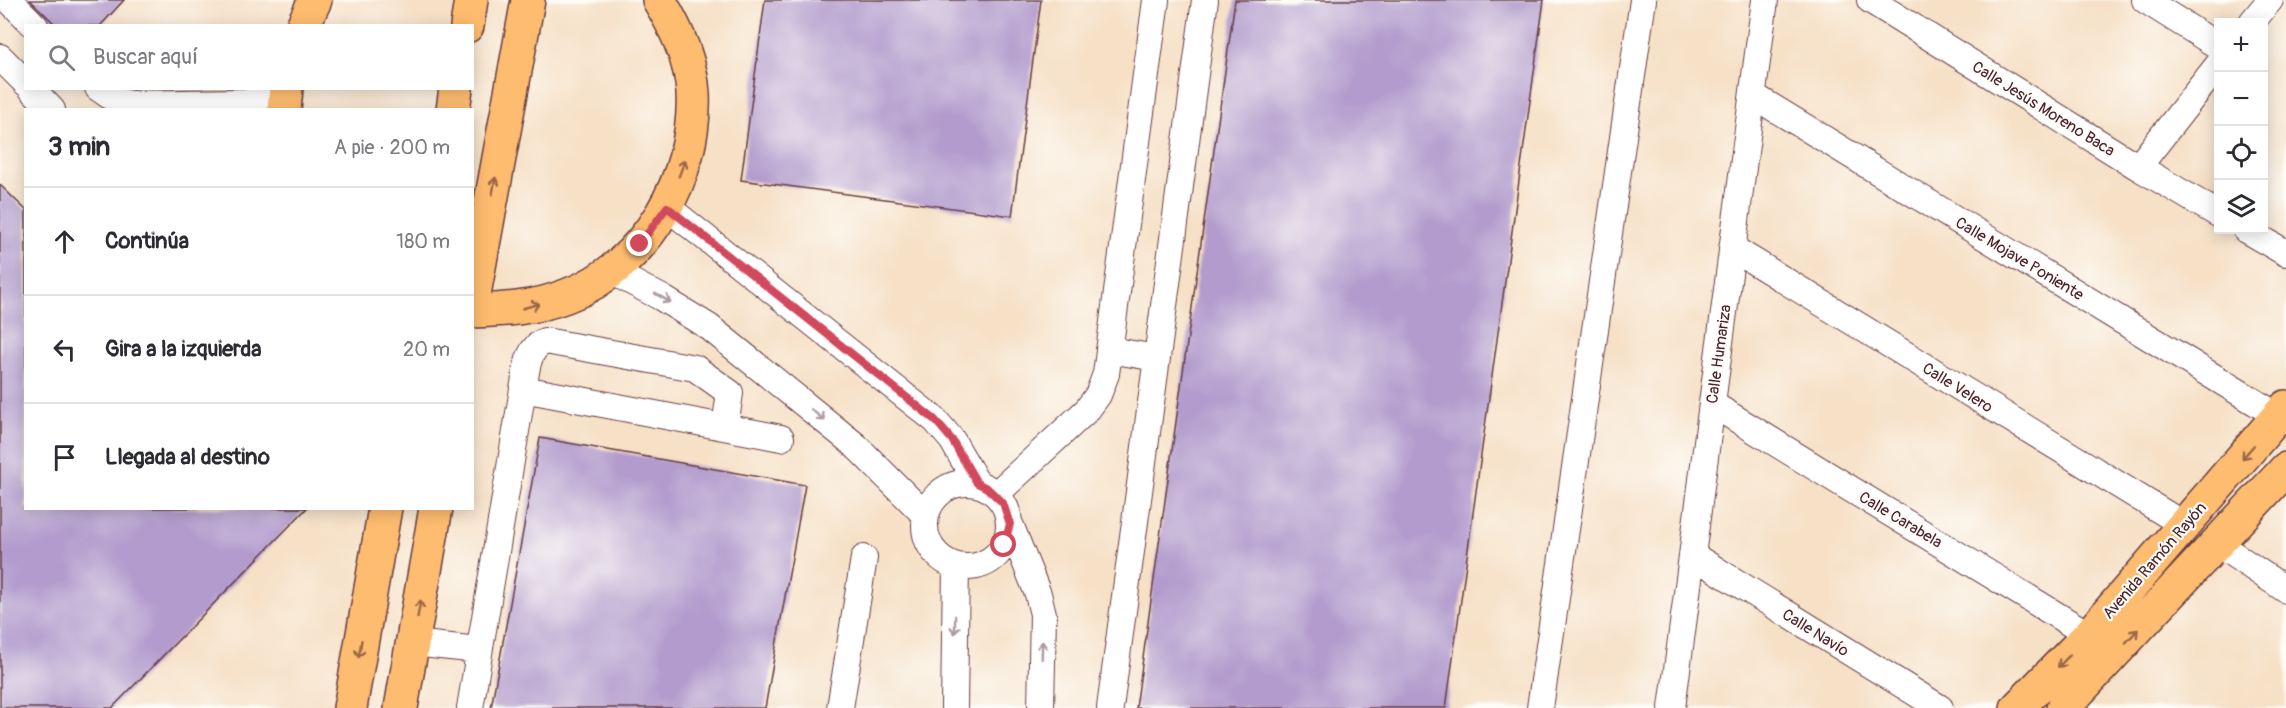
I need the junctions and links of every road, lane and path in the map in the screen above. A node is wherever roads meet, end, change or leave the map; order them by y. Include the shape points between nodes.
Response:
1 (9, 0) edge
2 (315, 0) edge
3 (471, 0) edge
4 (528, 0) edge
5 (659, 0) edge
6 (1156, 0) edge
7 (1205, 0) edge
8 (1643, 0) edge
9 (1766, 0) edge
10 (1870, 0) edge
11 (2145, 0) edge
12 (2270, 0) edge
13 (2255, 18) edge
14 (33, 24) edge
15 (304, 24) edge
16 (467, 24) edge
17 (2214, 43) edge
18 (0, 57) edge
19 (2214, 70) edge
20 (24, 81) edge
21 (33, 90) edge
22 (101, 90) edge
23 (456, 90) edge
24 (1754, 96) junction
25 (285, 100) edge
26 (50, 108) edge
27 (453, 108) edge
28 (2138, 167) junction
29 (667, 207) junction
30 (2214, 212) edge
31 (2253, 234) edge
32 (1732, 248) junction
33 (2286, 253) edge
34 (611, 271) junction
35 (474, 294) edge
36 (474, 311) edge
37 (1109, 350) junction
38 (1157, 358) junction
39 (523, 389) junction
40 (1712, 404) junction
41 (2284, 415) edge
42 (725, 427) junction
43 (781, 438) dead end
44 (2286, 469) edge
45 (987, 489) junction
46 (385, 510) edge
47 (436, 510) edge
48 (925, 515) junction
49 (1010, 524) junction
50 (2184, 525) junction
51 (2218, 544) junction
52 (1692, 555) junction
53 (864, 558) dead end
54 (956, 566) junction
55 (2286, 590) edge
56 (2089, 635) junction
57 (412, 643) junction
58 (479, 650) junction
59 (350, 708) edge
60 (401, 708) edge
61 (470, 708) edge
62 (840, 708) edge
63 (954, 708) edge
64 (1041, 708) edge
65 (1110, 708) edge
66 (1540, 708) edge
67 (1673, 708) edge
68 (1941, 708) edge
69 (2017, 708) edge
70 (2062, 708) edge

1 - 14 street
2 - 15 main road
3 - 16 main road
35 -> 4 main road
29 -> 5 main road via 688,154 693,93 678,33
6 - 37 street
7 - 38 street
8 - 66 street
9 - 24 street, Calle Humariza
10 - 28 street, Calle Jesús Moreno Baca
11 - 17 street
12 - 13 street
18 - 20 street
19 - 28 street
21 - 26 street
22 - 25 street via 130,104
23 - 27 main road
24 - 32 street, Calle Humariza
24 - 41 street, Calle Mojave Poniente
28 - 30 street, Calle Jesús Moreno Baca
29 - 34 main road via 640,244
29 - 45 street via 935,420
31 - 33 street
32 - 40 street, Calle Humariza
32 - 50 street, Calle Velero
36 -> 34 main road via 521,309 559,298
34 -> 48 street via 709,327 855,445
37 - 38 street
37 - 45 street via 1106,374 1087,410
38 - 65 street
39 - 42 street
39 - 42 street via 531,352 545,342 695,368 730,393
39 - 58 street
40 - 52 street, Calle Humariza
40 - 56 street, Calle Carabela
41 -> 50 main road, Avenida Ramón Rayón
42 - 43 street
44 - 51 main road, Avenida Ramón Rayón
45 - 48 street via 966,482 945,488 929,504
45 - 49 street via 1003,503
46 -> 59 main road
57 -> 47 main road
48 - 54 street via 930,547
49 - 54 street via 1004,545 989,561
64 -> 49 street via 1042,614
50 - 56 main road, Avenida Ramón Rayón
51 - 55 street
70 -> 51 main road, Avenida Ramón Rayón
52 - 67 street, Calle Humariza
52 - 68 street, Calle Navío
53 - 62 street
54 -> 63 street
56 -> 69 main road, Avenida Ramón Rayón
57 - 58 street
57 - 60 main road
58 - 61 street

